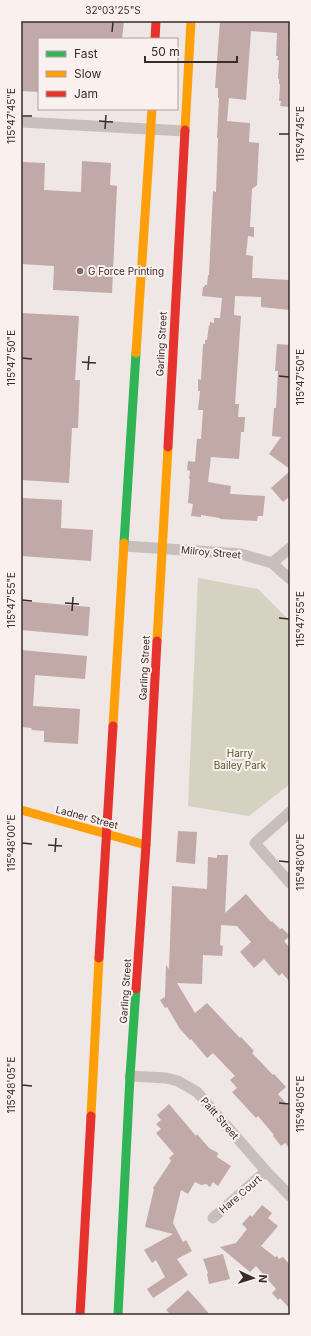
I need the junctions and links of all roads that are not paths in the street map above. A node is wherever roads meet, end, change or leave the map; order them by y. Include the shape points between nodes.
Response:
1 (156, 21) edge
2 (191, 21) edge
3 (155, 38) edge
4 (152, 110) edge
5 (21, 122) edge
6 (151, 129) junction
7 (184, 131) junction
8 (125, 546) junction
9 (161, 548) junction
10 (290, 548) edge
11 (272, 563) junction
12 (290, 579) edge
13 (21, 810) edge
14 (290, 812) edge
15 (106, 834) junction
16 (146, 845) junction
17 (290, 883) edge
18 (130, 1076) junction
19 (266, 1171) junction
20 (290, 1196) edge
21 (213, 1218) dead end
22 (80, 1315) edge
23 (118, 1315) edge

1 - 3 street
2 - 7 street, Garling Street
4 - 6 street
5 - 6 street
6 - 7 street
6 - 8 street
7 - 9 street, Garling Street
8 - 9 street, Milroy Street
8 - 15 street
9 - 11 street, Milroy Street via 242,554
9 - 16 street, Garling Street
10 - 11 street
11 - 12 street, Milroy Street
13 - 15 street, Ladner Street
14 - 17 street via 256,843
15 - 16 street, Ladner Street
15 - 22 street
16 - 18 street, Garling Street
18 - 19 street, Paitt Street via 166,1078 178,1081 197,1092
18 - 23 street, Garling Street
19 - 20 street, Paitt Street
19 - 21 street, Hare Court

